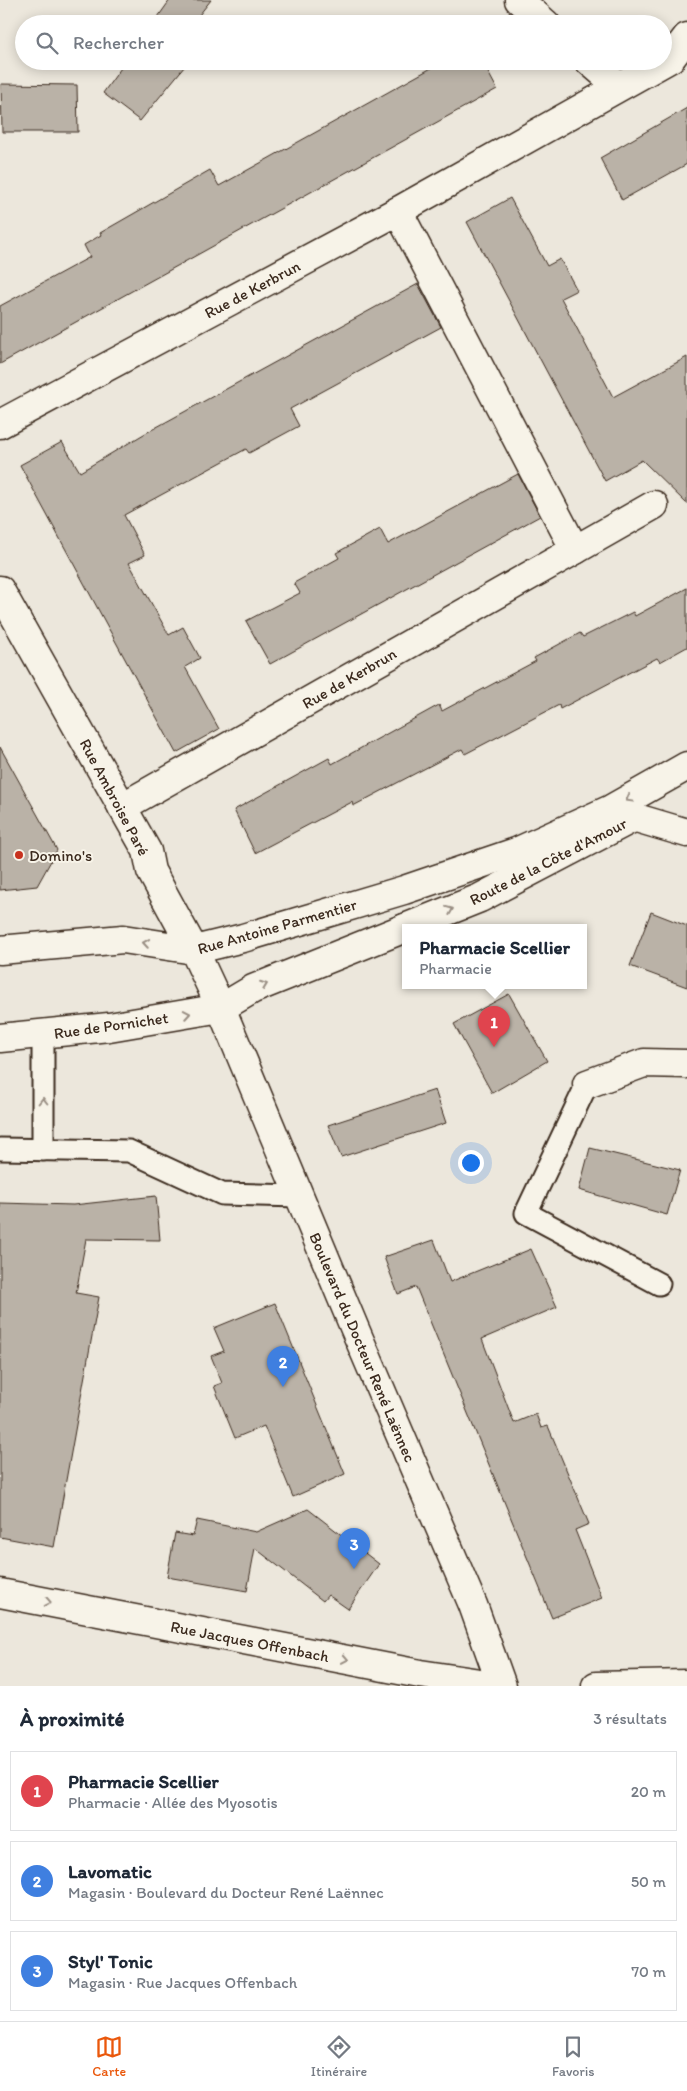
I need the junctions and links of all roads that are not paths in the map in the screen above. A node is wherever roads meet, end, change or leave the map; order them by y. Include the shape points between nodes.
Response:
1 (519, 0) edge
2 (536, 15) edge
3 (687, 37) edge
4 (672, 56) edge
5 (599, 70) edge
6 (648, 70) edge
7 (618, 86) junction
8 (398, 211) junction
9 (0, 424) edge
10 (654, 505) dead end
11 (575, 550) junction
12 (0, 590) edge
13 (687, 766) edge
14 (687, 784) edge
15 (122, 807) junction
16 (633, 818) junction
17 (687, 834) edge
18 (404, 890) joint
19 (415, 924) edge
20 (402, 929) edge
21 (0, 950) edge
22 (194, 950) junction
23 (221, 1008) junction
24 (43, 1034) junction
25 (0, 1038) edge
26 (687, 1064) edge
27 (587, 1084) joint
28 (0, 1149) edge
29 (44, 1150) junction
30 (300, 1196) junction
31 (659, 1284) dead end
32 (0, 1593) edge
33 (687, 1684) edge
34 (501, 1686) edge
35 (596, 1686) edge

1 - 2 street
3 - 4 street, Rue de Kerbrun
5 - 7 street
6 - 7 street, Rue de Kerbrun
7 - 8 street, Rue de Kerbrun
8 - 9 street, Rue de Kerbrun
8 - 11 street
10 - 11 street, Rue de Kerbrun
11 - 15 street, Rue de Kerbrun
12 - 15 street, Rue Ambroise Paré
13 -> 18 street, Route de la Côte d'Amour via 611,809 516,852
14 - 16 street, Route de la Côte d'Amour
15 - 22 street, Rue Ambroise Paré
16 - 17 street
19 -> 16 street, Route de la Côte d'Amour via 480,898
18 - 22 street, Rue Antoine Parmentier
23 -> 20 street, Route de la Côte d'Amour via 253,989
22 -> 21 street, Rue Antoine Parmentier via 123,939
22 - 23 street, Rue Ambroise Paré
24 -> 23 street, Rue de Pornichet via 109,1027
23 - 30 street, Boulevard du Docteur René Laënnec
24 - 25 street, Rue de Pornichet
29 -> 24 lane
26 - 27 street via 644,1063
27 - 31 lane via 526,1213
28 - 29 lane
29 - 30 lane via 129,1151 222,1194
30 - 34 street, Boulevard du Docteur René Laënnec via 473,1605
32 -> 34 street, Rue Jacques Offenbach via 420,1674
33 - 35 street

